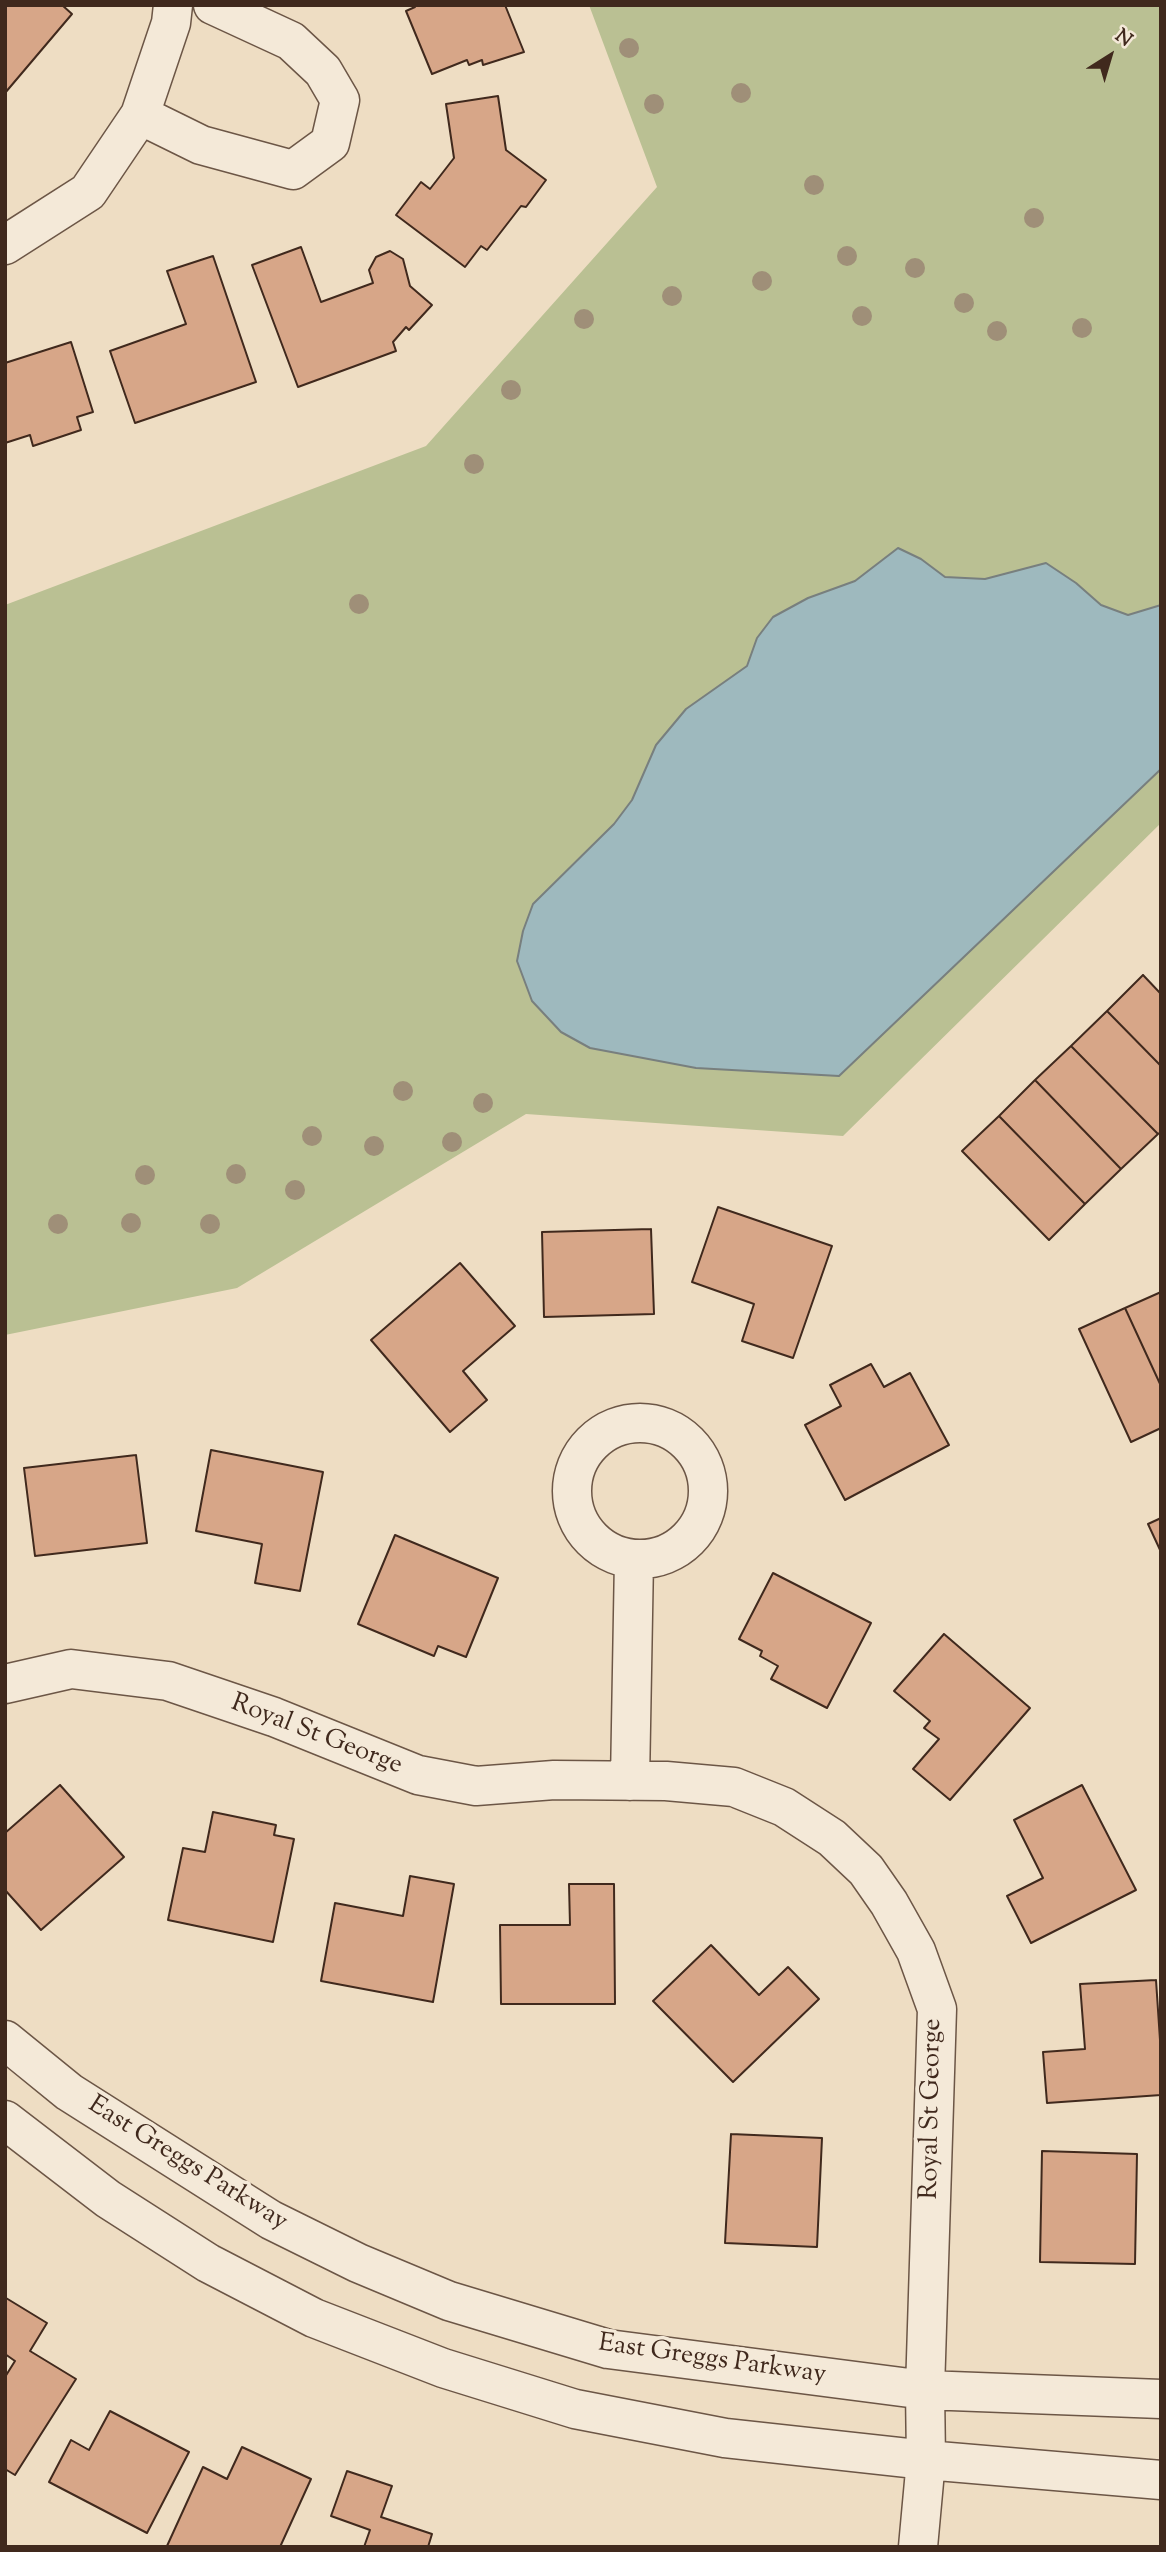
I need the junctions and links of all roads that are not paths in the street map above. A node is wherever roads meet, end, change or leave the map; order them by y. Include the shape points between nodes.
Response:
1 (173, 5) edge
2 (213, 5) edge
3 (140, 116) junction
4 (5, 246) edge
5 (634, 1559) dead end
6 (5, 1684) edge
7 (630, 1781) junction
8 (5, 2040) edge
9 (5, 2120) edge
10 (925, 2390) junction
11 (1161, 2399) edge
12 (926, 2460) junction
13 (1161, 2480) edge
14 (918, 2547) edge

1 - 3 street
2 - 3 street via 290,41 323,71 340,100 330,143 293,170 201,145
3 - 4 street via 89,192
5 - 7 street
6 - 7 street, Royal St George via 71,1669 168,1681 274,1717 418,1775 476,1786
7 - 10 street, Royal St George via 734,1787 784,1807 832,1838 866,1870 916,1951 937,2008
8 - 10 street, East Greggs Parkway via 69,2092 271,2220 449,2301 608,2349
9 - 12 street via 108,2199 208,2263 314,2318 443,2368 575,2409 711,2435
10 - 11 street, East Greggs Parkway
10 - 12 street, Royal St George
12 - 13 street
12 - 14 street, Royal St George

